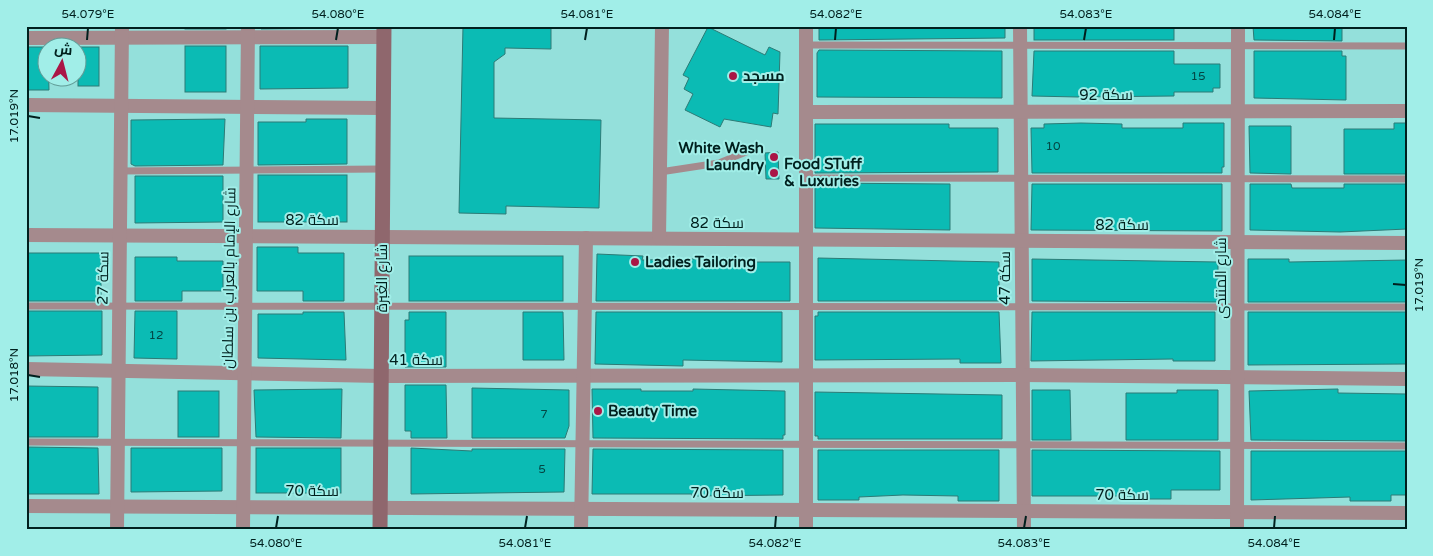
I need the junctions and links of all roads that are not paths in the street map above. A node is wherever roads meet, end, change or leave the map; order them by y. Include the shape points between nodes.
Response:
1 (662, 26) edge
2 (806, 26) edge
3 (1020, 26) edge
4 (1238, 26) edge
5 (122, 32) edge
6 (248, 32) edge
7 (384, 32) edge
8 (26, 38) edge
9 (806, 46) junction
10 (1020, 46) junction
11 (1238, 46) junction
12 (1407, 46) edge
13 (26, 105) edge
14 (121, 106) junction
15 (247, 106) junction
16 (383, 108) junction
17 (1020, 111) junction
18 (1238, 111) junction
19 (1407, 111) edge
20 (806, 112) junction
21 (746, 152) dead end
22 (382, 169) junction
23 (246, 170) junction
24 (120, 171) junction
25 (660, 172) junction
26 (806, 178) junction
27 (1021, 179) junction
28 (1238, 179) junction
29 (1407, 179) edge
30 (26, 235) edge
31 (120, 235) junction
32 (246, 236) junction
33 (382, 237) junction
34 (586, 238) junction
35 (659, 238) junction
36 (806, 239) junction
37 (1021, 241) junction
38 (1238, 242) junction
39 (1407, 243) edge
40 (26, 306) edge
41 (119, 306) junction
42 (381, 306) junction
43 (584, 306) junction
44 (806, 306) junction
45 (1022, 306) junction
46 (245, 307) junction
47 (1238, 307) junction
48 (1407, 307) edge
49 (26, 370) edge
50 (118, 371) junction
51 (245, 374) junction
52 (806, 375) junction
53 (1022, 375) junction
54 (381, 376) junction
55 (583, 376) junction
56 (1238, 377) junction
57 (1407, 379) edge
58 (26, 442) edge
59 (380, 442) junction
60 (117, 443) junction
61 (244, 443) junction
62 (582, 443) junction
63 (806, 443) junction
64 (1023, 445) junction
65 (1238, 446) junction
66 (1407, 446) edge
67 (26, 506) edge
68 (117, 506) junction
69 (244, 507) junction
70 (380, 508) junction
71 (581, 508) junction
72 (806, 510) junction
73 (1023, 511) junction
74 (1238, 512) junction
75 (1407, 513) edge
76 (116, 530) edge
77 (243, 530) edge
78 (380, 530) edge
79 (581, 530) edge
80 (806, 530) edge
81 (1024, 530) edge
82 (1238, 530) edge

1 - 25 street
2 - 9 street
3 - 10 street, سكة 47
4 - 11 street, شارع المنتدى
5 - 6 street
5 - 8 street
5 - 14 street, سكة 27
6 - 7 street
6 - 15 street, شارع الإمام بالعراب بن سلطان
7 - 16 street, شارع الغبرة
9 - 10 lane
9 - 20 street
10 - 11 lane
10 - 17 street, سكة 47
11 - 12 lane
11 - 18 street, شارع المنتدى
13 - 14 street
14 - 15 street
14 - 24 street, سكة 27
15 - 16 street
15 - 23 street, شارع الإمام بالعراب بن سلطان
16 - 22 street, شارع الغبرة
17 - 18 street, سكة 92
17 - 20 street, سكة 92
17 - 27 street, سكة 47
18 - 19 street, سكة 92
18 - 28 street, شارع المنتدى
20 - 26 street
21 - 25 lane via 719,163
22 - 23 lane
22 - 33 street, شارع الغبرة
23 - 24 lane
23 - 32 street, شارع الإمام بالعراب بن سلطان
24 - 31 street, سكة 27
25 - 35 street
26 - 27 lane
26 - 36 street
27 - 28 lane
27 - 37 street, سكة 47
28 - 29 lane
28 - 38 street, شارع المنتدى
30 - 31 street, سكة 82
31 - 32 street, سكة 82
31 - 41 street, سكة 27
32 - 33 street, سكة 82
32 - 46 street, شارع الإمام بالعراب بن سلطان
33 - 34 street, سكة 82
33 - 42 street, شارع الغبرة
34 - 35 street, سكة 82
34 - 43 street
35 - 36 street, سكة 82
36 - 37 street, سكة 82
36 - 44 street
37 - 38 street, سكة 82
37 - 45 street, سكة 47
38 - 39 street, سكة 82
38 - 47 street, شارع المنتدى
40 - 41 lane
41 - 46 lane
41 - 50 street, سكة 27
42 - 43 lane
42 - 46 lane
42 - 54 street, شارع الغبرة
43 - 44 lane
43 - 55 street
44 - 45 lane
44 - 52 street
45 - 47 lane
45 - 53 street, سكة 47
46 - 51 street, شارع الإمام بالعراب بن سلطان
47 - 48 lane
47 - 56 street, شارع المنتدى
49 - 50 street, سكة 41
50 - 51 street, سكة 41
50 - 60 street, سكة 27
51 - 54 street, سكة 41
51 - 61 street, شارع الإمام بالعراب بن سلطان
52 - 53 street, سكة 41
52 - 55 street, سكة 41
52 - 63 street
53 - 56 street, سكة 41
53 - 64 street, سكة 47
54 - 55 street, سكة 41
54 - 59 street, شارع الغبرة
55 - 62 street
56 - 57 street, سكة 41
56 - 65 street, شارع المنتدى
58 - 60 lane
59 - 61 lane
59 - 62 lane
59 - 70 street, شارع الغبرة
60 - 61 lane
60 - 68 street, سكة 27
61 - 69 street, شارع الإمام بالعراب بن سلطان
62 - 63 lane
62 - 71 street
63 - 64 lane
63 - 72 street
64 - 65 lane
64 - 73 street, سكة 47
65 - 66 lane
65 - 74 street, شارع المنتدى
67 - 68 street, سكة 70
68 - 69 street, سكة 70
68 - 76 street, سكة 27
69 - 70 street, سكة 70
69 - 77 street, شارع الإمام بالعراب بن سلطان
70 - 71 street, سكة 70
70 - 78 street, شارع الغبرة
71 - 72 street, سكة 70
71 - 79 street
72 - 73 street, سكة 70
72 - 80 street
73 - 74 street, سكة 70
73 - 81 street, سكة 47
74 - 75 street, سكة 70
74 - 82 street, شارع المنتدى

